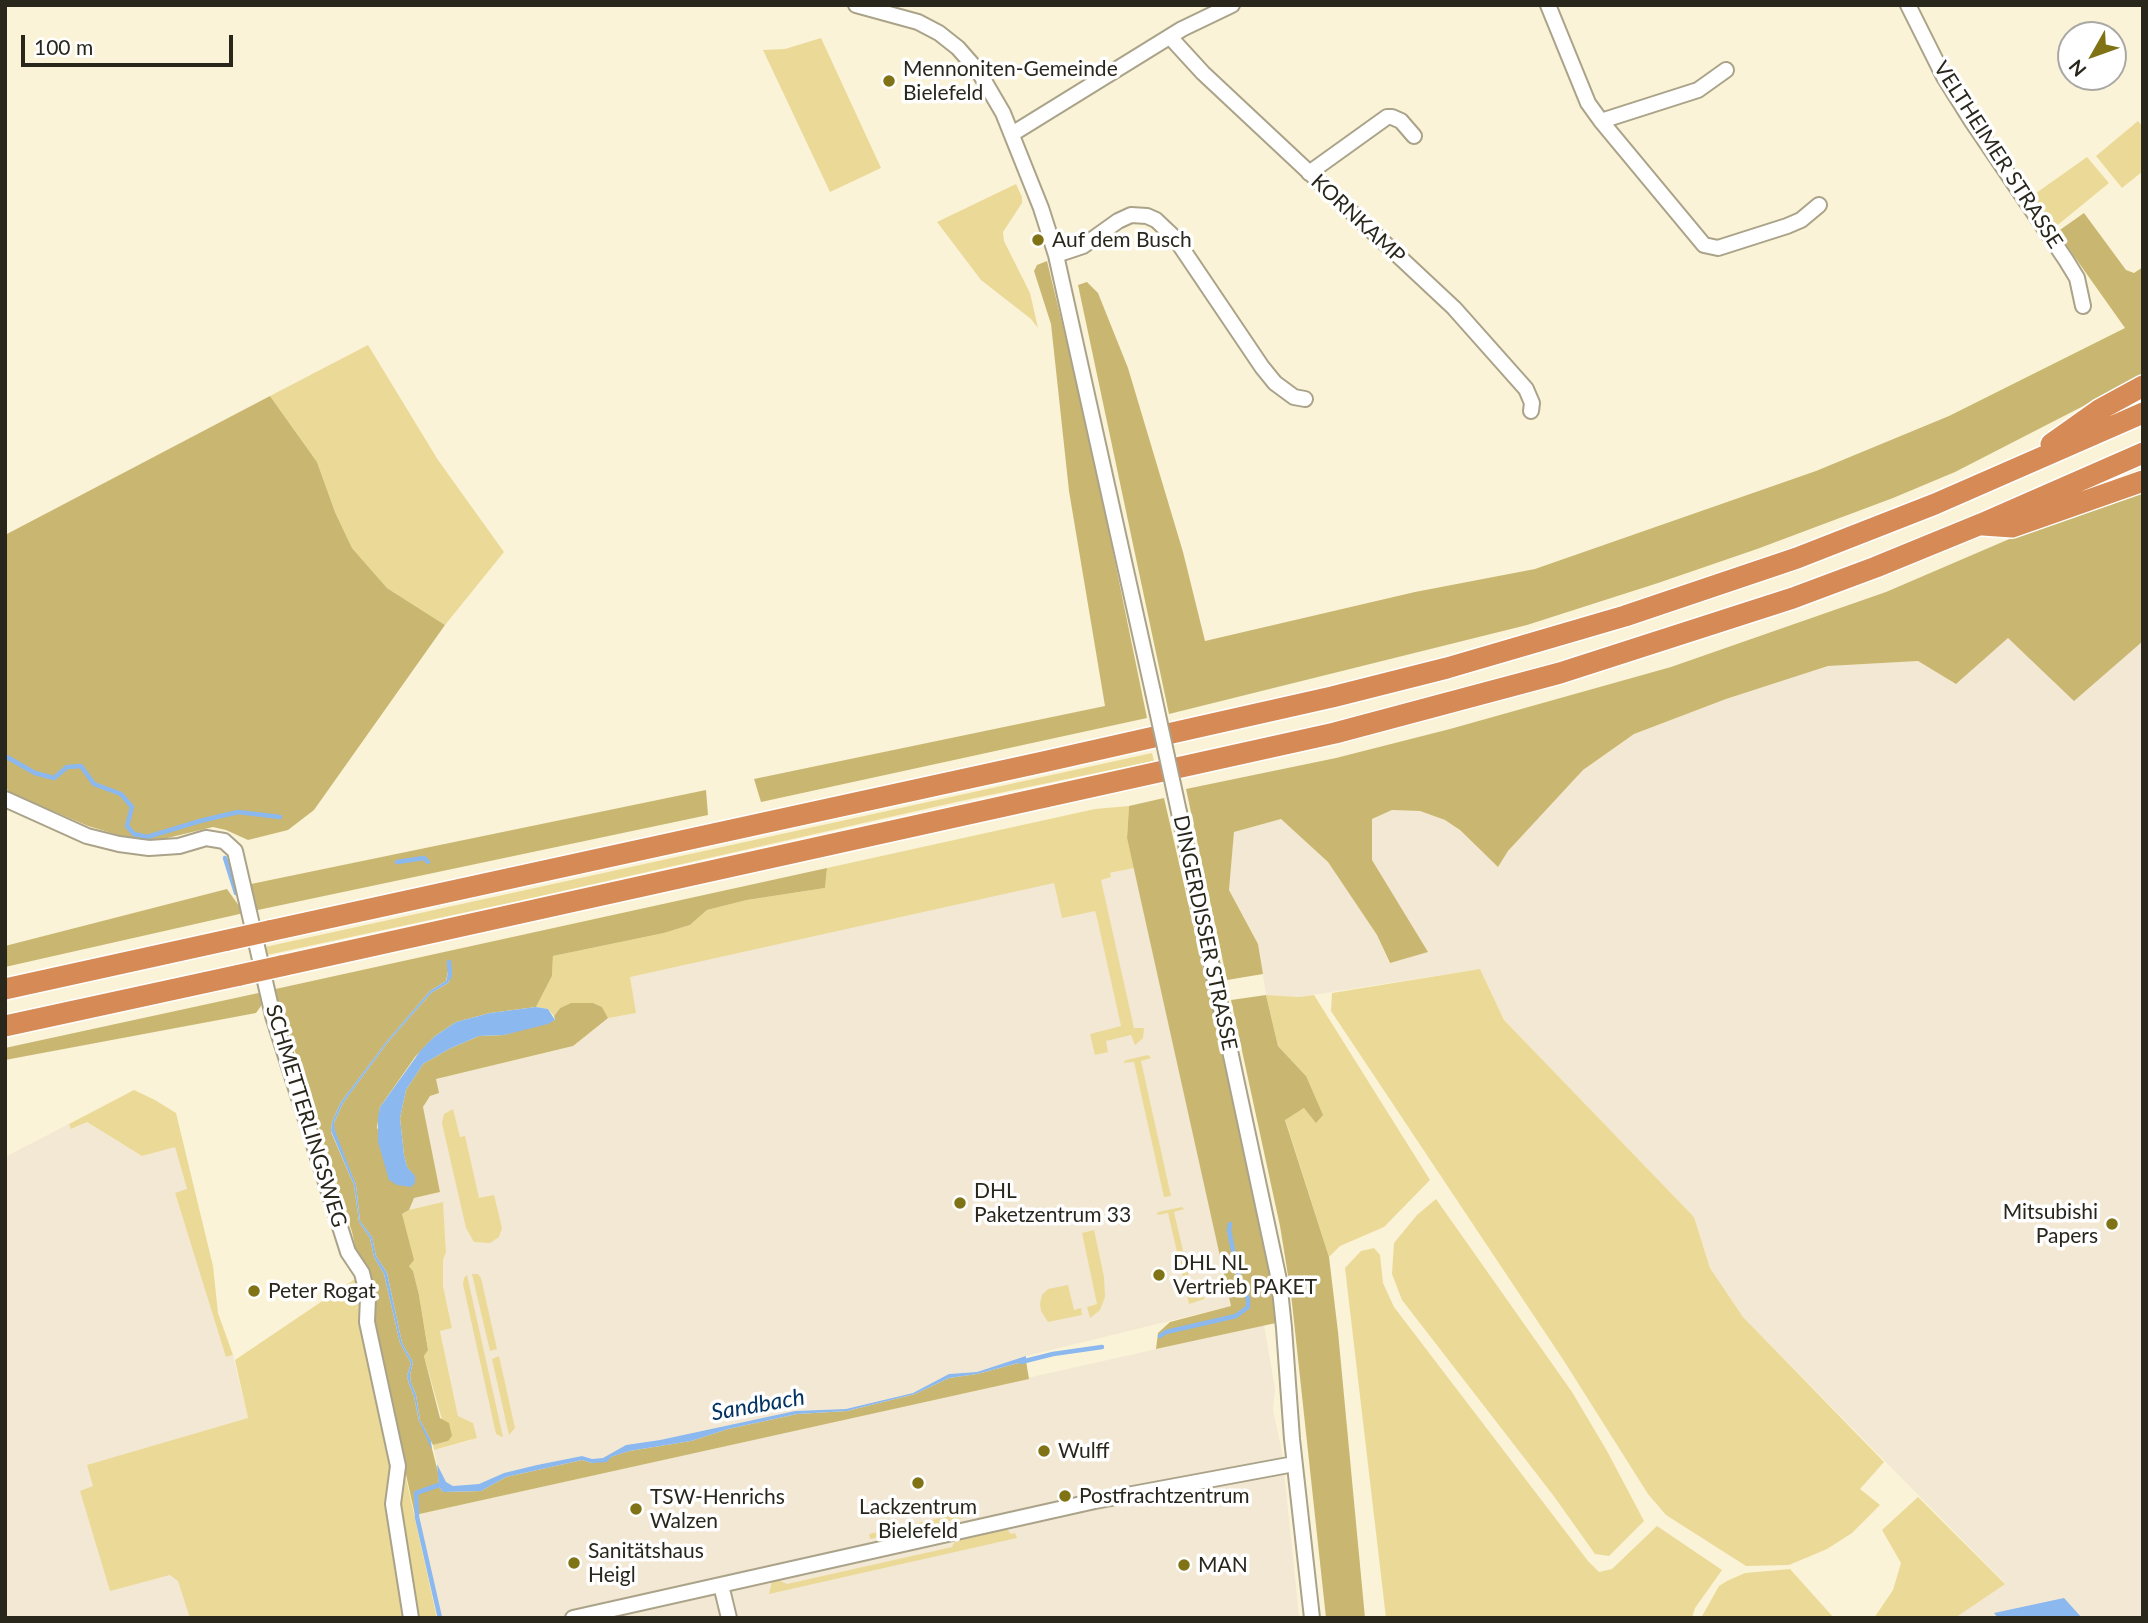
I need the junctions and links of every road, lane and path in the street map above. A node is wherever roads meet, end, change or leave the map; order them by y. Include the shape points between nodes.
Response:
1 (856, 5) edge
2 (1232, 5) edge
3 (1548, 5) edge
4 (1908, 5) edge
5 (1170, 37) junction
6 (1726, 70) dead end
7 (1601, 121) junction
8 (1013, 134) junction
9 (1414, 136) dead end
10 (1309, 173) junction
11 (1819, 205) dead end
12 (1056, 255) junction
13 (2083, 306) dead end
14 (2143, 386) edge
15 (1305, 399) dead end
16 (1531, 411) dead end
17 (2143, 413) edge
18 (2143, 453) edge
19 (2012, 471) junction
20 (2143, 481) edge
21 (1981, 524) junction
22 (5, 799) edge
23 (5, 989) edge
24 (5, 1026) edge
25 (1294, 1464) junction
26 (721, 1585) junction
27 (411, 1618) edge
28 (573, 1618) edge
29 (729, 1618) edge
30 (1312, 1618) edge

1 - 8 street, DINGERDISSER STRASSE via 918,22 958,48 989,85
2 - 5 street
3 - 7 street via 1588,103
4 - 13 street, VELTHEIMER STRASSE via 1970,120 2077,278
5 - 8 street
5 - 10 street, KORNKAMP
6 - 7 street via 1698,90
7 - 11 street via 1696,237 1711,248 1795,224
8 - 12 street, DINGERDISSER STRASSE
9 - 10 street via 1401,121 1387,117
10 - 16 street, KORNKAMP via 1454,308 1526,388
12 - 15 street via 1083,246 1131,215 1156,220 1175,238 1275,383
12 - 25 street, DINGERDISSER STRASSE, bridge via 1279,1280
14 - 19 highway via 2099,410
17 - 19 highway
18 - 21 highway
19 - 23 highway, bridge via 1797,558 1625,616 1447,668 1044,762
20 - 21 highway via 2012,527
21 - 24 highway, bridge via 1852,576 1695,630 1371,725
22 - 27 street, SCHMETTERLINGSWEG via 87,836 119,845 179,846 206,838 224,841 235,851 273,1016 348,1252 362,1273 368,1297 367,1322 398,1466 393,1504
25 - 26 street via 1095,1501
25 - 30 street, DINGERDISSER STRASSE
26 - 28 street
26 - 29 street

